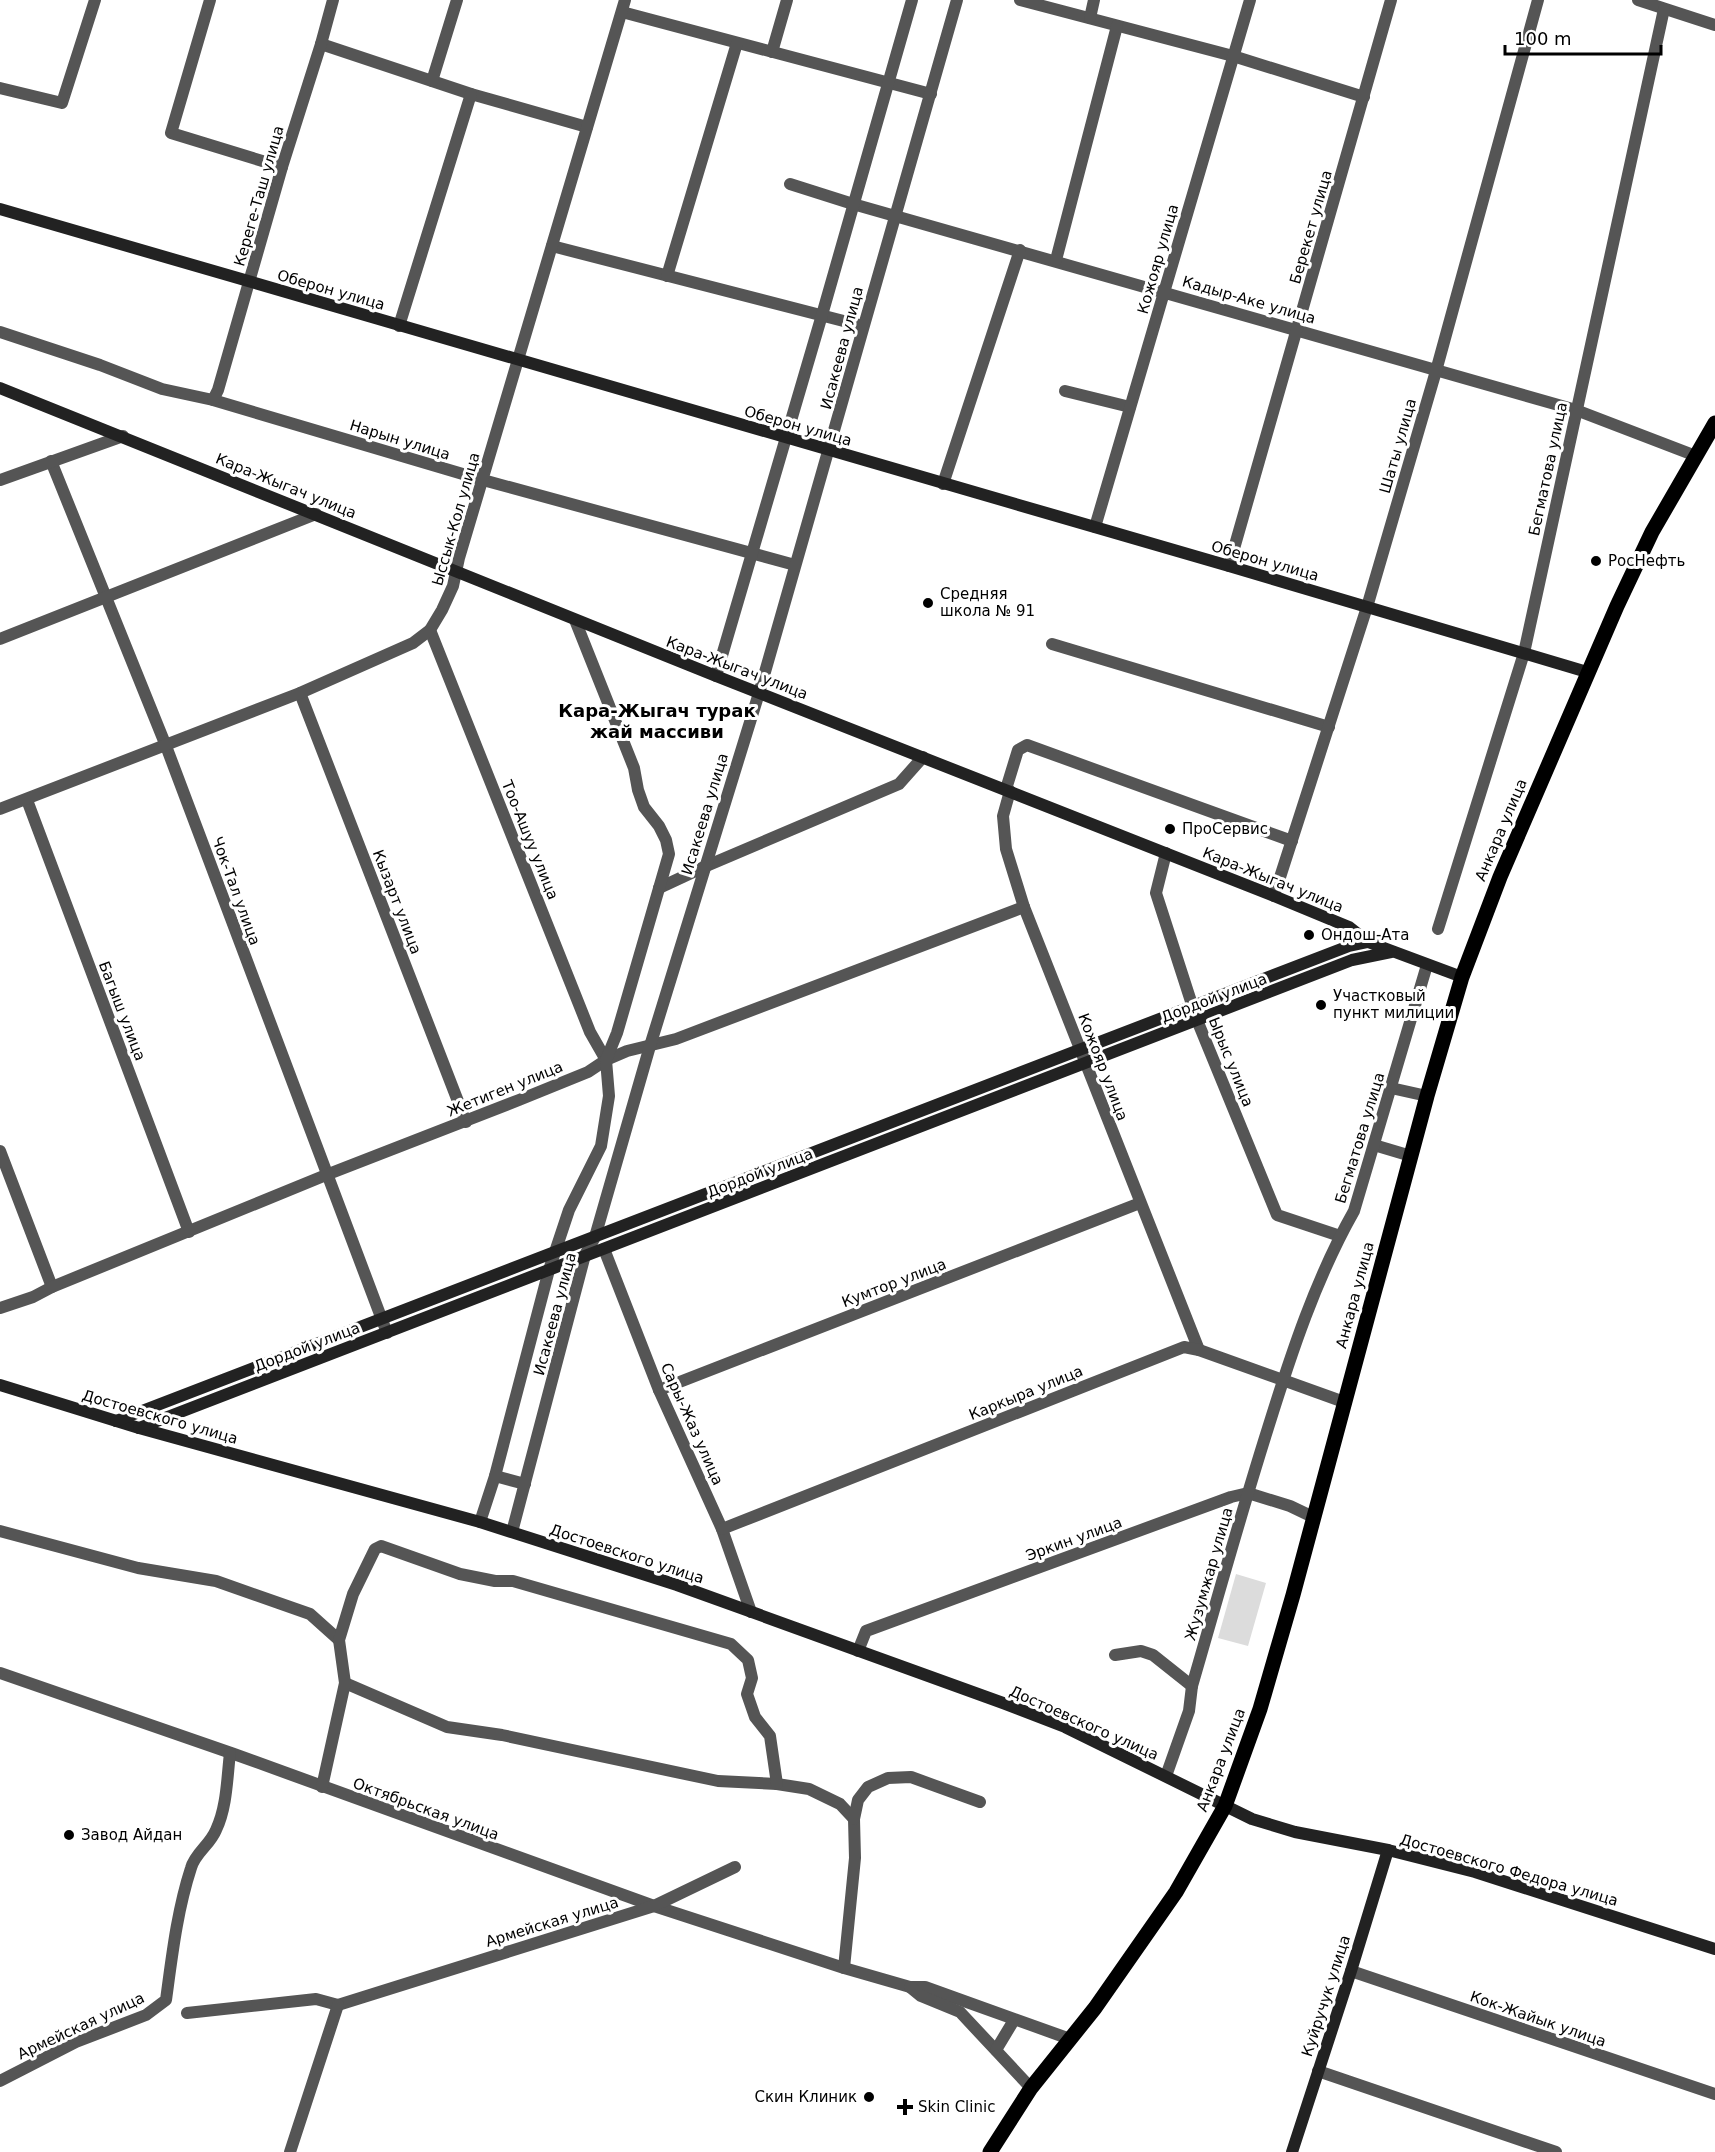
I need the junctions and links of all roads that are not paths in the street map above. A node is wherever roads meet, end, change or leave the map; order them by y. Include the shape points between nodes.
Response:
1 (95, 0) edge
2 (210, 0) edge
3 (333, 0) edge
4 (457, 0) edge
5 (787, 0) edge
6 (912, 0) edge
7 (957, 0) edge
8 (1020, 0) edge
9 (1094, 0) edge
10 (1250, 0) edge
11 (1391, 0) edge
12 (1538, 0) edge
13 (1638, 0) edge
14 (623, 6) edge
15 (1664, 9) junction
16 (1090, 18) junction
17 (1715, 25) edge
18 (1117, 26) junction
19 (737, 43) junction
20 (321, 44) junction
21 (772, 52) junction
22 (1233, 56) junction
23 (432, 81) junction
24 (888, 83) junction
25 (0, 87) edge
26 (471, 94) junction
27 (931, 94) junction
28 (1364, 97) junction
29 (587, 127) junction
30 (282, 167) junction
31 (790, 183) dead end
32 (853, 204) junction
33 (0, 209) edge
34 (895, 215) junction
35 (552, 246) junction
36 (1020, 250) junction
37 (1056, 260) junction
38 (667, 276) junction
39 (250, 282) junction
40 (1164, 292) junction
41 (822, 315) junction
42 (399, 326) junction
43 (863, 326) junction
44 (1297, 329) junction
45 (0, 332) edge
46 (519, 361) junction
47 (1436, 371) junction
48 (0, 388) edge
49 (1065, 391) dead end
50 (213, 400) junction
51 (1130, 407) junction
52 (1576, 410) junction
53 (1715, 423) edge
54 (123, 436) junction
55 (786, 439) junction
56 (829, 450) junction
57 (1696, 456) junction
58 (51, 461) junction
59 (0, 480) edge
60 (483, 480) junction
61 (943, 484) junction
62 (316, 514) junction
63 (1095, 527) junction
64 (751, 554) junction
65 (795, 565) junction
66 (1229, 566) junction
67 (456, 572) junction
68 (108, 598) junction
69 (1366, 607) junction
70 (575, 620) junction
71 (430, 630) junction
72 (0, 639) edge
73 (1052, 644) dead end
74 (1524, 653) junction
75 (1587, 672) junction
76 (716, 676) junction
77 (300, 693) junction
78 (759, 693) junction
79 (1329, 727) junction
80 (166, 746) junction
81 (923, 757) junction
82 (1008, 790) junction
83 (27, 800) junction
84 (0, 809) edge
85 (1292, 842) junction
86 (1166, 853) junction
87 (704, 867) junction
88 (660, 888) junction
89 (1274, 896) junction
90 (1024, 907) junction
91 (1438, 929) dead end
92 (1355, 931) junction
93 (1368, 942) junction
94 (1350, 946) junction
95 (1394, 951) junction
96 (1427, 964) junction
97 (1462, 977) junction
98 (1192, 1007) junction
99 (1197, 1020) junction
100 (650, 1046) junction
101 (1081, 1050) junction
102 (606, 1060) junction
103 (1086, 1063) junction
104 (1391, 1088) junction
105 (1427, 1096) junction
106 (466, 1122) junction
107 (1374, 1145) junction
108 (0, 1151) edge
109 (1411, 1156) junction
110 (326, 1175) junction
111 (1140, 1203) junction
112 (189, 1232) junction
113 (1340, 1236) junction
114 (595, 1237) junction
115 (604, 1249) junction
116 (555, 1252) junction
117 (585, 1255) junction
118 (549, 1270) junction
119 (52, 1287) junction
120 (0, 1308) edge
121 (381, 1320) junction
122 (387, 1333) junction
123 (1199, 1350) junction
124 (1283, 1381) junction
125 (0, 1385) edge
126 (659, 1390) junction
127 (1344, 1402) junction
128 (145, 1409) junction
129 (173, 1414) junction
130 (116, 1421) junction
131 (139, 1428) junction
132 (176, 1438) junction
133 (495, 1476) junction
134 (525, 1484) junction
135 (1248, 1493) junction
136 (1313, 1517) junction
137 (480, 1522) junction
138 (722, 1529) junction
139 (0, 1530) edge
140 (512, 1532) junction
141 (751, 1612) junction
142 (339, 1640) junction
143 (858, 1651) junction
144 (1115, 1655) dead end
145 (0, 1673) edge
146 (345, 1683) junction
147 (1192, 1686) junction
148 (230, 1753) junction
149 (1166, 1776) junction
150 (777, 1784) junction
151 (322, 1788) junction
152 (980, 1802) dead end
153 (1225, 1806) junction
154 (854, 1819) junction
155 (1388, 1850) junction
156 (735, 1867) dead end
157 (654, 1906) junction
158 (1715, 1949) edge
159 (844, 1968) junction
160 (1351, 1971) junction
161 (910, 1987) junction
162 (338, 2005) junction
163 (187, 2013) dead end
164 (1014, 2020) junction
165 (1070, 2038) junction
166 (996, 2050) junction
167 (1318, 2071) junction
168 (0, 2081) edge
169 (1031, 2088) junction
170 (1715, 2094) edge
171 (290, 2152) edge
172 (990, 2152) edge
173 (1292, 2152) edge
174 (1556, 2152) edge

1 - 25 street via 62,103
2 - 30 street via 171,133
3 - 20 street, Кереге-Таш улица
4 - 23 street
5 - 21 street
6 - 24 street, Исакеева улица
7 - 27 street, Исакеева улица
8 - 16 street
9 - 16 street
10 - 22 street, Кожояр улица
11 - 28 street, Берекет улица
12 - 47 street, Шаты улица
13 - 15 street
14 - 19 street
14 - 29 street, Ыссык-Кол улица
15 - 17 street
15 - 52 street, Бегматова улица
16 - 18 street
18 - 22 street
18 - 37 street
19 - 21 street
19 - 38 street
20 - 23 street
20 - 30 street, Кереге-Таш улица
21 - 24 street
22 - 28 street
22 - 40 street, Кожояр улица
23 - 26 street
24 - 27 street
24 - 32 street, Исакеева улица
26 - 29 street
26 - 42 street
27 - 34 street, Исакеева улица
28 - 44 street, Берекет улица
29 - 35 street, Ыссык-Кол улица
30 - 39 street, Кереге-Таш улица
31 - 32 street, Кадыр-Аке улица
32 - 34 street, Кадыр-Аке улица
32 - 41 street, Исакеева улица
33 - 39 street, Оберон улица
34 - 36 street, Кадыр-Аке улица
34 - 43 street, Исакеева улица
35 - 38 street
35 - 46 street, Ыссык-Кол улица
36 - 37 street, Кадыр-Аке улица
36 - 61 street
37 - 40 street, Кадыр-Аке улица
38 - 41 street
39 - 42 street, Оберон улица
39 - 50 street, Кереге-Таш улица
40 - 44 street, Кадыр-Аке улица
40 - 51 street, Кожояр улица
41 - 43 street
41 - 55 street, Исакеева улица
42 - 46 street, Оберон улица
43 - 56 street, Исакеева улица
44 - 47 street, Кадыр-Аке улица
44 - 66 street, Берекет улица
45 - 50 street, Нарын улица via 162,389
46 - 55 street, Оберон улица
46 - 60 street, Ыссык-Кол улица
47 - 52 street, Кадыр-Аке улица
47 - 69 street, Шаты улица
48 - 54 street, Кара-Жыгач улица
49 - 51 street
50 - 60 street, Нарын улица
51 - 63 street, Кожояр улица
52 - 57 street, Кадыр-Аке улица
52 - 74 street, Бегматова улица
53 - 57 main road, Анкара улица
54 - 58 street
54 - 62 street, Кара-Жыгач улица
55 - 56 street, Оберон улица
55 - 64 street, Исакеева улица
56 - 61 street, Оберон улица
56 - 65 street, Исакеева улица
57 - 75 main road, Анкара улица via 1652,532
58 - 59 street
58 - 68 street, Чок-Тал улица
60 - 64 street, Нарын улица
60 - 67 street, Ыссык-Кол улица
61 - 63 street, Оберон улица
62 - 67 street, Кара-Жыгач улица
62 - 68 street
63 - 66 street, Оберон улица
64 - 65 street, Нарын улица
64 - 76 street, Исакеева улица
65 - 78 street, Исакеева улица
66 - 69 street, Оберон улица
67 - 70 street, Кара-Жыгач улица
67 - 71 street, Ыссык-Кол улица
68 - 72 street
68 - 80 street, Чок-Тал улица
69 - 74 street, Оберон улица
69 - 79 street, Шаты улица
70 - 76 street, Кара-Жыгач улица
70 - 88 street, Исакеева улица via 634,768 644,807 666,840 669,854
71 - 77 street, Ыссык-Кол улица via 413,643
71 - 102 street, Тоо-Ашуу улица via 590,1032
73 - 79 street
74 - 75 street, Оберон улица
74 - 91 street, Бегматова улица
75 - 97 main road, Анкара улица
76 - 78 street, Кара-Жыгач улица
77 - 80 street, Ыссык-Кол улица
77 - 106 street, Кызарт улица
78 - 81 street, Кара-Жыгач улица
78 - 87 street, Исакеева улица
79 - 85 street, Шаты улица
80 - 83 street, Ыссык-Кол улица
80 - 110 street, Чок-Тал улица
81 - 82 street, Кара-Жыгач улица
81 - 87 street via 899,784
82 - 85 street, Кожояр улица via 1018,750 1028,745
82 - 86 street, Кара-Жыгач улица
82 - 90 street, Кожояр улица via 1003,816 1006,849
83 - 84 street, Ыссык-Кол улица
83 - 112 street, Багыш улица
85 - 89 street, Шаты улица
86 - 89 street, Кара-Жыгач улица
86 - 98 street, Ырыс улица via 1156,893
87 - 88 street
87 - 100 street, Исакеева улица
88 - 102 street, Исакеева улица
89 - 92 street, Кара-Жыгач улица
90 - 100 street, Жетиген улица via 676,1040
90 - 101 street, Кожояр улица
92 - 93 street, Кара-Жыгач улица
92 - 94 street
93 - 94 street, Дордой улица
93 - 95 street, Кара-Жыгач улица
94 - 98 street, Дордой улица
95 - 96 street, Кара-Жыгач улица
95 - 99 street, Дордой улица via 1352,960
96 - 97 street, Кара-Жыгач улица
96 - 104 street, Бегматова улица
97 - 105 main road, Анкара улица
98 - 99 street, Ырыс улица
98 - 101 street, Дордой улица
99 - 103 street, Дордой улица
99 - 113 street, Ырыс улица via 1277,1215
100 - 102 street, Жетиген улица
100 - 114 street, Исакеева улица
101 - 103 street, Кожояр улица
101 - 114 street, Дордой улица
102 - 106 street, Жетиген улица via 588,1072
102 - 116 street, Исакеева улица via 609,1096 601,1146 569,1210
103 - 111 street, Кожояр улица
103 - 115 street, Дордой улица
104 - 105 street
104 - 107 street, Бегматова улица
105 - 109 main road, Анкара улица
106 - 110 street, Жетиген улица
107 - 109 street
107 - 113 street, Бегматова улица via 1354,1211
108 - 119 street
109 - 127 main road, Анкара улица
110 - 112 street, Жетиген улица
110 - 121 street, Чок-Тал улица
111 - 123 street, Кожояр улица
111 - 126 street, Кумтор улица
112 - 119 street, Жетиген улица
113 - 124 street, Бегматова улица
114 - 116 street, Дордой улица
114 - 117 street, Исакеева улица
115 - 117 street, Дордой улица
115 - 126 street, Сары-Жаз улица
116 - 118 street, Исакеева улица
116 - 121 street, Дордой улица
117 - 118 street, Дордой улица
117 - 134 street, Исакеева улица
118 - 122 street, Дордой улица
118 - 133 street, Исакеева улица
119 - 120 street, Жетиген улица
121 - 122 street, Чок-Тал улица
121 - 128 street, Дордой улица
122 - 129 street, Дордой улица
123 - 124 street, Каркыра улица
123 - 138 street, Каркыра улица via 1184,1347
124 - 127 street, Каркыра улица
124 - 135 street, Жузумжар улица
125 - 130 street, Достоевского улица
126 - 138 street, Сары-Жаз улица
127 - 136 main road, Анкара улица
128 - 130 street, Дордой улица
128 - 131 street
129 - 131 street, Дордой улица
129 - 132 street via 168,1424
130 - 131 street, Достоевского улица
131 - 132 street, Достоевского улица
132 - 137 street, Достоевского улица
133 - 134 street
133 - 137 street, Исакеева улица
134 - 140 street, Исакеева улица
135 - 136 street
135 - 143 street, Эркин улица via 866,1631
135 - 147 street, Жузумжар улица
136 - 153 main road, Анкара улица via 1260,1709
137 - 140 street, Достоевского улица
138 - 141 street, Сары-Жаз улица
139 - 142 street via 138,1568 216,1581 310,1614
140 - 141 street, Достоевского улица
141 - 143 street, Достоевского улица
142 - 146 street
142 - 150 street via 357,1586 375,1550 381,1546 460,1575 513,1581 708,1636 731,1644 748,1660 752,1678 747,1694 755,1717 770,1736
143 - 149 street, Достоевского улица via 1065,1727
144 - 147 street via 1141,1651 1153,1655
145 - 148 street, Октябрьская улица
146 - 150 street via 447,1726 718,1781
146 - 151 street
147 - 149 street, Жузумжар улица via 1189,1711
148 - 151 street, Октябрьская улица
148 - 168 street, Армейская улица via 221,1817 190,1870 166,2000 146,2015 76,2042
149 - 153 street, Достоевского улица
150 - 154 street via 809,1789 840,1804
151 - 157 street, Октябрьская улица
152 - 154 street via 911,1776 888,1778 868,1787 858,1800
153 - 155 street, Достоевского Федора улица via 1295,1832
153 - 165 main road, Анкара улица via 1176,1892
154 - 159 street via 855,1858
155 - 158 street, Достоевского Федора улица via 1475,1872
155 - 160 street, Куйручук улица
156 - 157 street, Армейская улица
157 - 159 street, Октябрьская улица
157 - 162 street, Армейская улица
159 - 161 street, Октябрьская улица
160 - 167 street, Куйручук улица
160 - 170 street, Кок-Жайык улица
161 - 164 street, Октябрьская улица via 924,1987
161 - 166 street, Октябрьская улица via 921,1996 960,2012
162 - 163 street via 316,1999
162 - 171 street
164 - 165 street, Октябрьская улица
164 - 166 street
165 - 169 main road, Анкара улица
166 - 169 street, Октябрьская улица
167 - 173 street, Куйручук улица
167 - 174 street
169 - 172 main road, Анкара улица

